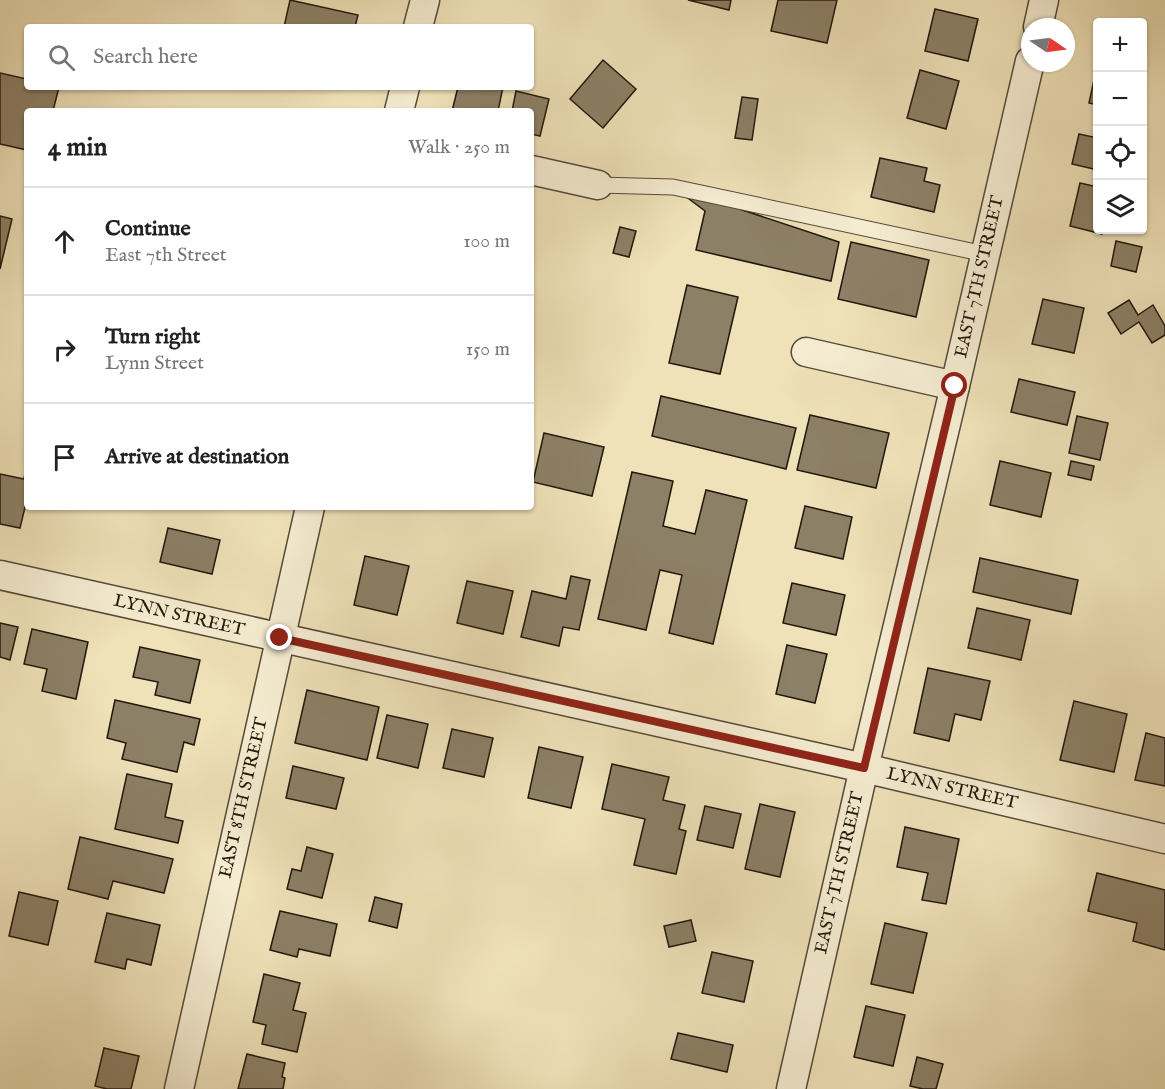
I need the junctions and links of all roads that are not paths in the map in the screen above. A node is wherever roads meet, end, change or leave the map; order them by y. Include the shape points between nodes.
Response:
1 (425, 0) edge
2 (1044, 0) edge
3 (1040, 18) edge
4 (419, 24) edge
5 (1027, 72) edge
6 (404, 90) edge
7 (400, 108) edge
8 (534, 171) edge
9 (598, 185) joint
10 (985, 254) junction
11 (806, 352) dead end
12 (955, 386) junction
13 (309, 510) edge
14 (0, 575) edge
15 (280, 638) junction
16 (864, 768) junction
17 (1165, 839) edge
18 (179, 1089) edge
19 (791, 1089) edge

1 - 4 street
2 - 3 street
5 - 10 street, EAST 7TH STREET
6 - 7 street
8 - 9 street
9 - 10 lane via 673,187
10 - 12 street, EAST 7TH STREET
11 - 12 street
12 - 16 street, EAST 7TH STREET
13 - 15 street, EAST 8TH STREET
14 - 15 street, LYNN STREET
15 - 16 street, LYNN STREET
15 - 18 street, EAST 8TH STREET
16 - 17 street, LYNN STREET
16 - 19 street, EAST 7TH STREET

